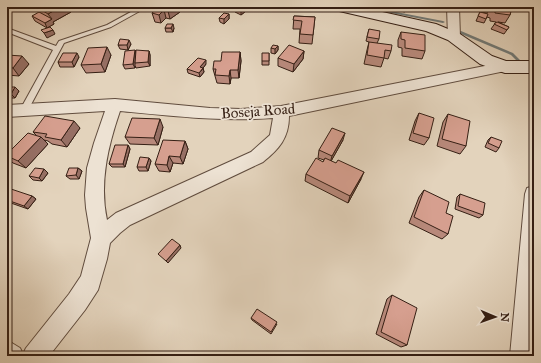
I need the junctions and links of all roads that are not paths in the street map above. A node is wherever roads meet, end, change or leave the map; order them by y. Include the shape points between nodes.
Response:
1 (144, 7) edge
2 (340, 7) edge
3 (453, 7) edge
4 (7, 30) edge
5 (454, 37) junction
6 (58, 49) junction
7 (505, 67) junction
8 (534, 68) edge
9 (115, 105) junction
10 (24, 110) junction
11 (7, 111) edge
12 (281, 112) junction
13 (534, 194) edge
14 (101, 238) junction
15 (7, 352) edge
16 (12, 356) edge
17 (34, 356) edge
18 (522, 356) edge

1 - 6 lane via 109,26 61,42
2 - 5 main road via 416,23 444,31
3 - 5 street
4 - 6 lane
5 - 7 main road via 486,60
6 - 10 lane
7 - 8 main road
7 - 12 street, Boseja Road
9 - 10 street, Boseja Road
9 - 12 street, Boseja Road via 210,114
9 - 14 street via 98,156 94,208
10 - 11 street, Boseja Road
12 - 14 street via 282,131 274,145 257,157 123,219
13 - 18 street
14 - 17 street via 90,282
15 - 16 street

